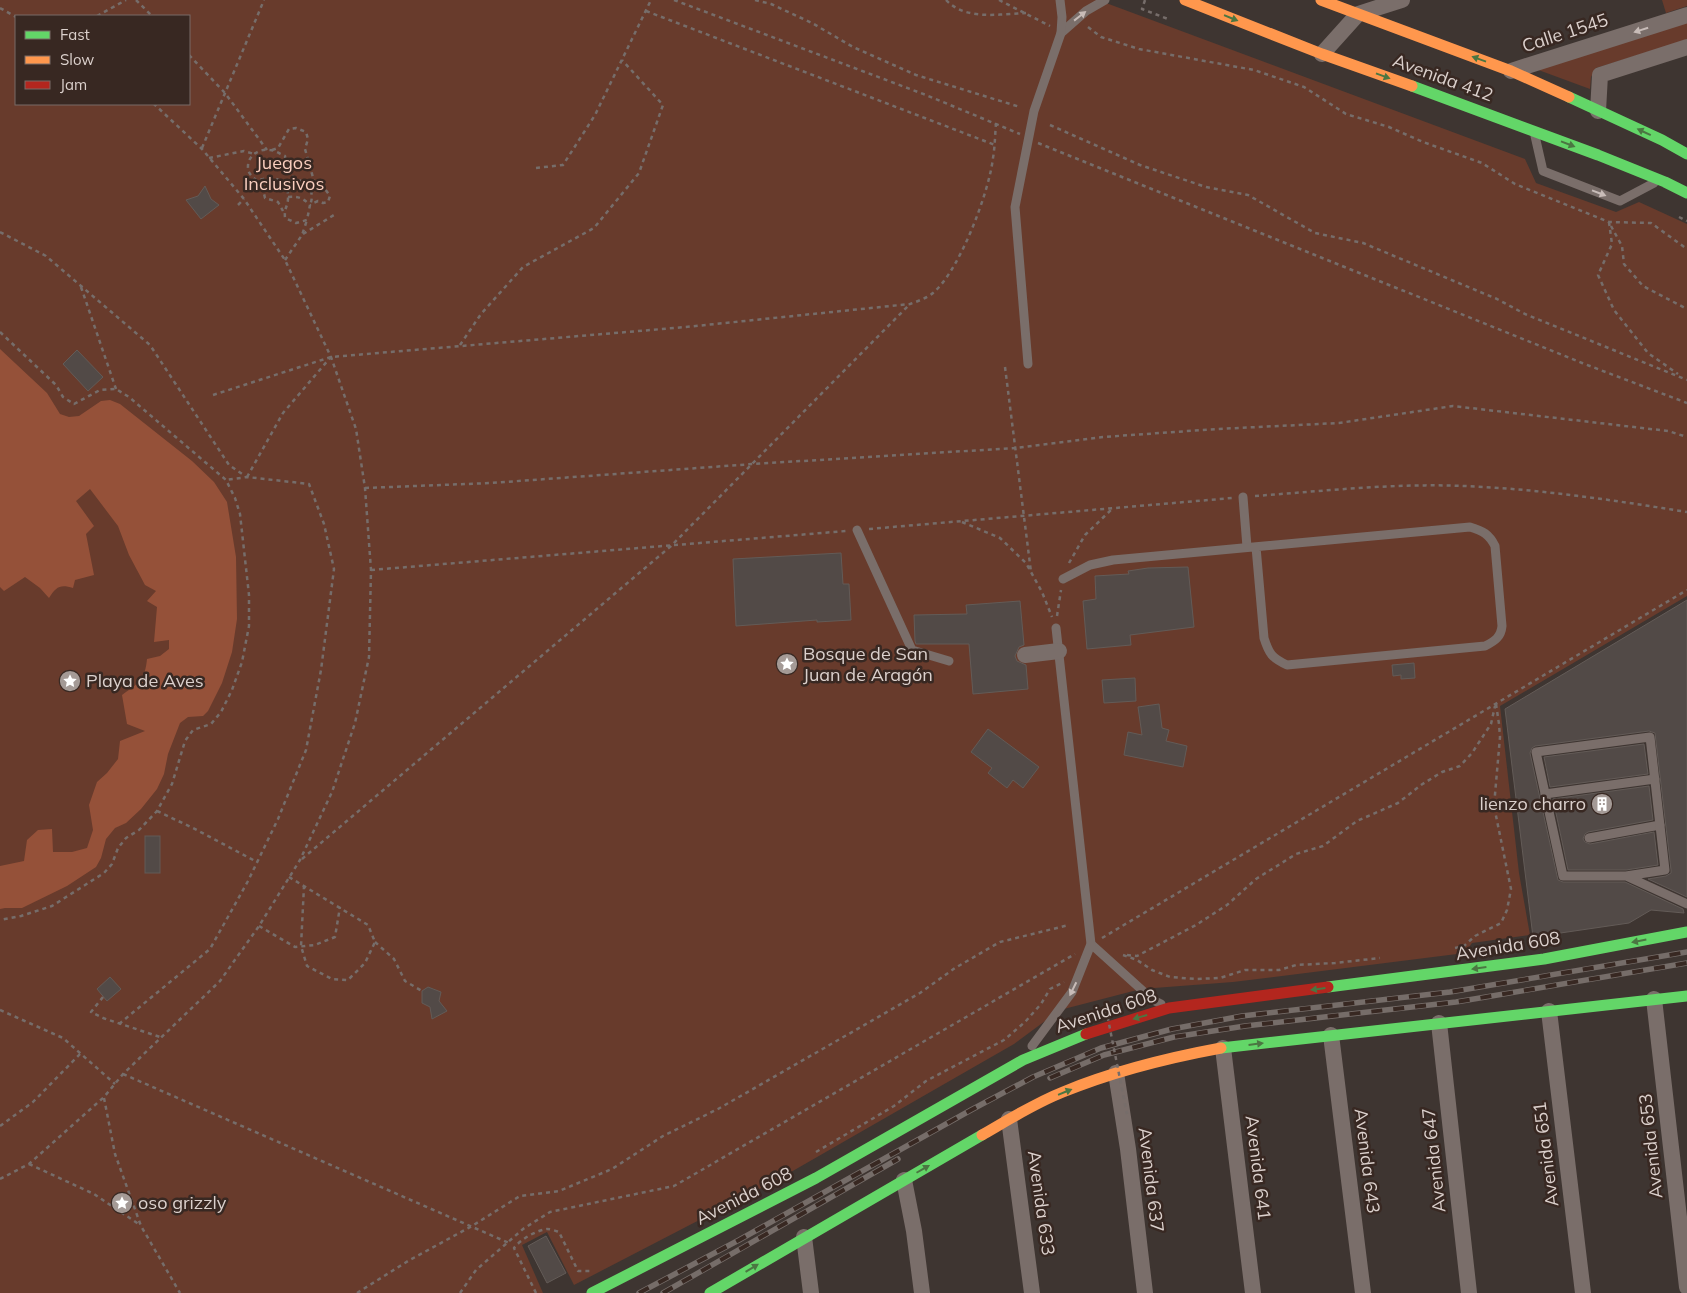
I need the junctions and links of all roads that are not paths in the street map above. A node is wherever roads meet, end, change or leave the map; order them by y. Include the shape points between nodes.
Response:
1 (1060, 0) edge
2 (1105, 0) edge
3 (1185, 0) edge
4 (1321, 0) edge
5 (1402, 0) edge
6 (1358, 14) junction
7 (1687, 15) edge
8 (1060, 34) junction
9 (1687, 47) edge
10 (1322, 54) junction
11 (1511, 71) junction
12 (1598, 111) junction
13 (1534, 130) junction
14 (1686, 144) edge
15 (1661, 180) junction
16 (1687, 193) edge
17 (1028, 364) dead end
18 (1243, 497) road end
19 (857, 530) road end
20 (1252, 547) junction
21 (1063, 578) dead end
22 (1056, 628) road end
23 (1059, 651) junction
24 (1025, 655) dead end
25 (949, 661) dead end
26 (1654, 779) junction
27 (1545, 794) junction
28 (1660, 824) junction
29 (1589, 838) dead end
30 (1626, 876) junction
31 (1687, 904) edge
32 (1687, 932) edge
33 (1091, 944) junction
34 (1687, 996) edge
35 (1654, 999) junction
36 (1169, 1008) junction
37 (1549, 1011) junction
38 (1439, 1023) junction
39 (1331, 1035) junction
40 (1223, 1048) junction
41 (1023, 1060) junction
42 (1116, 1073) junction
43 (1009, 1119) junction
44 (904, 1180) junction
45 (804, 1237) junction
46 (1687, 1288) edge
47 (592, 1293) edge
48 (710, 1293) edge
49 (811, 1293) edge
50 (922, 1293) edge
51 (1032, 1293) edge
52 (1145, 1293) edge
53 (1253, 1293) edge
54 (1364, 1293) edge
55 (1469, 1293) edge
56 (1583, 1293) edge

1 - 8 lane
8 -> 2 lane via 1086,11
3 -> 10 main road, Avenida 412
4 - 6 main road, Avenida 412
5 - 6 street
6 - 10 street
11 -> 6 main road, Avenida 412
7 -> 11 street, Calle 1545
8 - 17 lane via 1034,111 1015,207
9 - 12 street via 1600,75
10 -> 13 main road, Avenida 412
11 - 12 main road, Avenida 412
14 -> 12 main road, Avenida 412 via 1662,140
13 -> 15 main road, Avenida 412
13 -> 15 lane via 1543,171 1620,201
15 - 16 main road, Avenida 412
18 - 20 lane
19 - 25 lane via 912,650
20 - 20 lane via 1470,528 1483,530 1495,546 1502,634 1485,646 1287,665 1268,651 1264,638
20 - 21 lane via 1113,560 1090,565
22 - 23 lane
23 - 24 street
23 - 33 lane
26 - 27 lane
26 - 27 lane via 1650,737 1536,752
26 - 28 lane
27 - 30 lane via 1564,876
28 - 29 lane
28 - 30 lane via 1665,870
30 - 31 lane
32 -> 36 main road, Avenida 608 via 1544,959
33 - 36 lane via 1153,1000
33 -> 41 lane via 1072,992
34 - 35 main road
35 - 37 main road
35 - 46 street, Avenida 653
36 -> 41 main road, Avenida 608 via 1075,1037
37 - 38 main road
37 - 56 street, Avenida 651
38 - 39 main road
38 - 55 street, Avenida 647
40 -> 39 main road
39 - 54 street, Avenida 643
40 - 42 main road via 1167,1058
40 - 53 street, Avenida 641
41 - 47 main road, Avenida 608 via 816,1178
43 -> 42 main road via 1062,1092
42 - 52 street, Avenida 637
44 -> 43 main road
43 - 51 street, Avenida 633
44 - 45 main road
44 - 50 street
48 -> 45 main road
45 - 49 street

